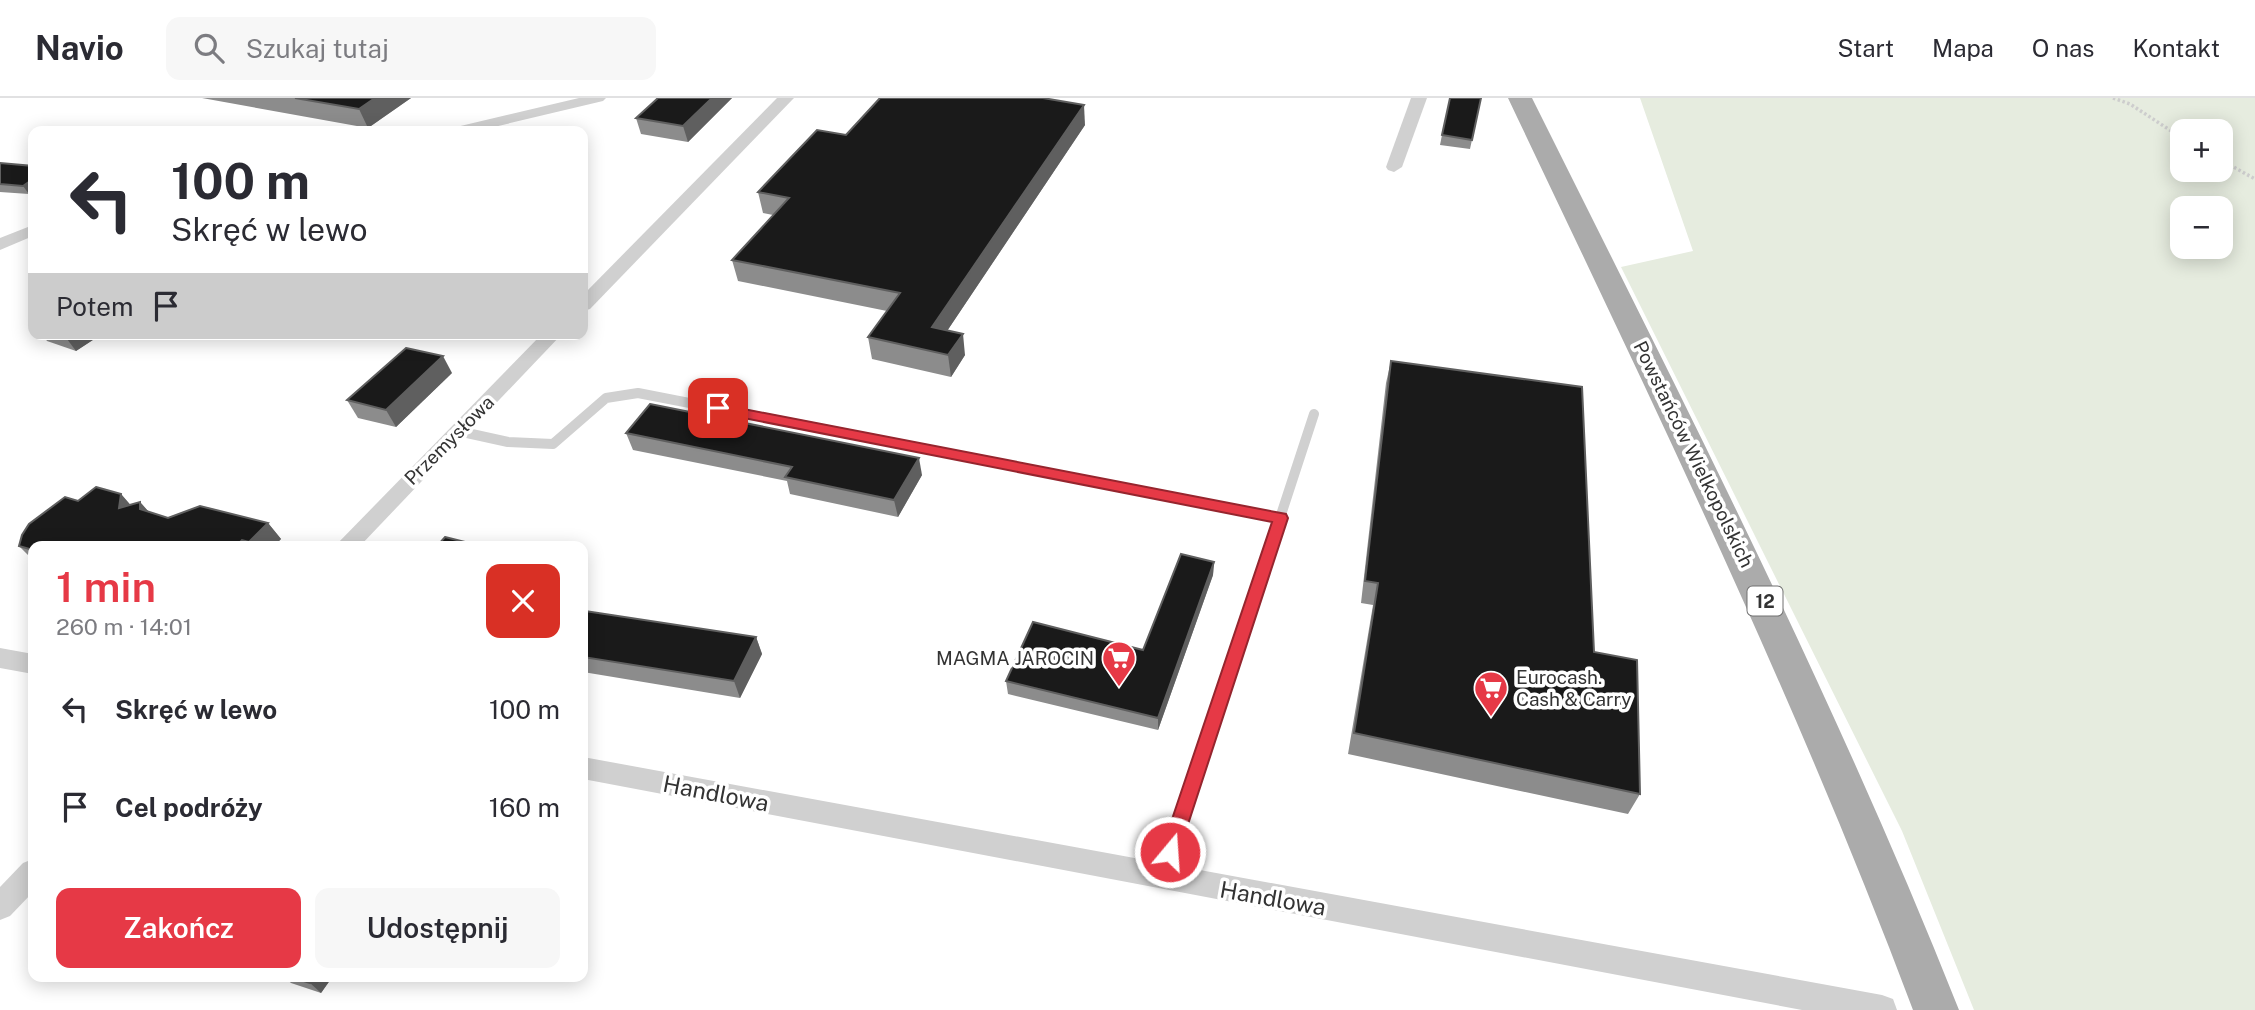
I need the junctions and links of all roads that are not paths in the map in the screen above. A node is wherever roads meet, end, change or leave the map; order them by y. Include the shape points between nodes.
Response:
1 (598, 98) edge
2 (786, 98) edge
3 (1419, 98) edge
4 (1520, 98) edge
5 (479, 126) edge
6 (1394, 167) dead end
7 (28, 232) edge
8 (0, 245) edge
9 (588, 299) edge
10 (548, 340) edge
11 (1314, 414) dead end
12 (458, 431) junction
13 (1281, 518) junction
14 (351, 541) edge
15 (0, 658) edge
16 (28, 663) edge
17 (588, 769) edge
18 (28, 877) edge
19 (1162, 878) junction
20 (0, 907) edge
21 (1882, 1010) edge
22 (1936, 1010) edge

1 - 5 street
2 - 9 street
3 - 6 street
4 - 22 main road, Powstańców Wielkopolskich / 12 via 1816,713
7 - 8 street
10 - 12 street, Przemysłowa
11 - 13 lane
12 - 13 lane via 508,442 553,444 607,398 638,393
12 - 14 street, Przemysłowa
13 - 19 lane
15 - 16 street
17 - 19 street, Handlowa
18 - 20 street
19 - 21 street, Handlowa

